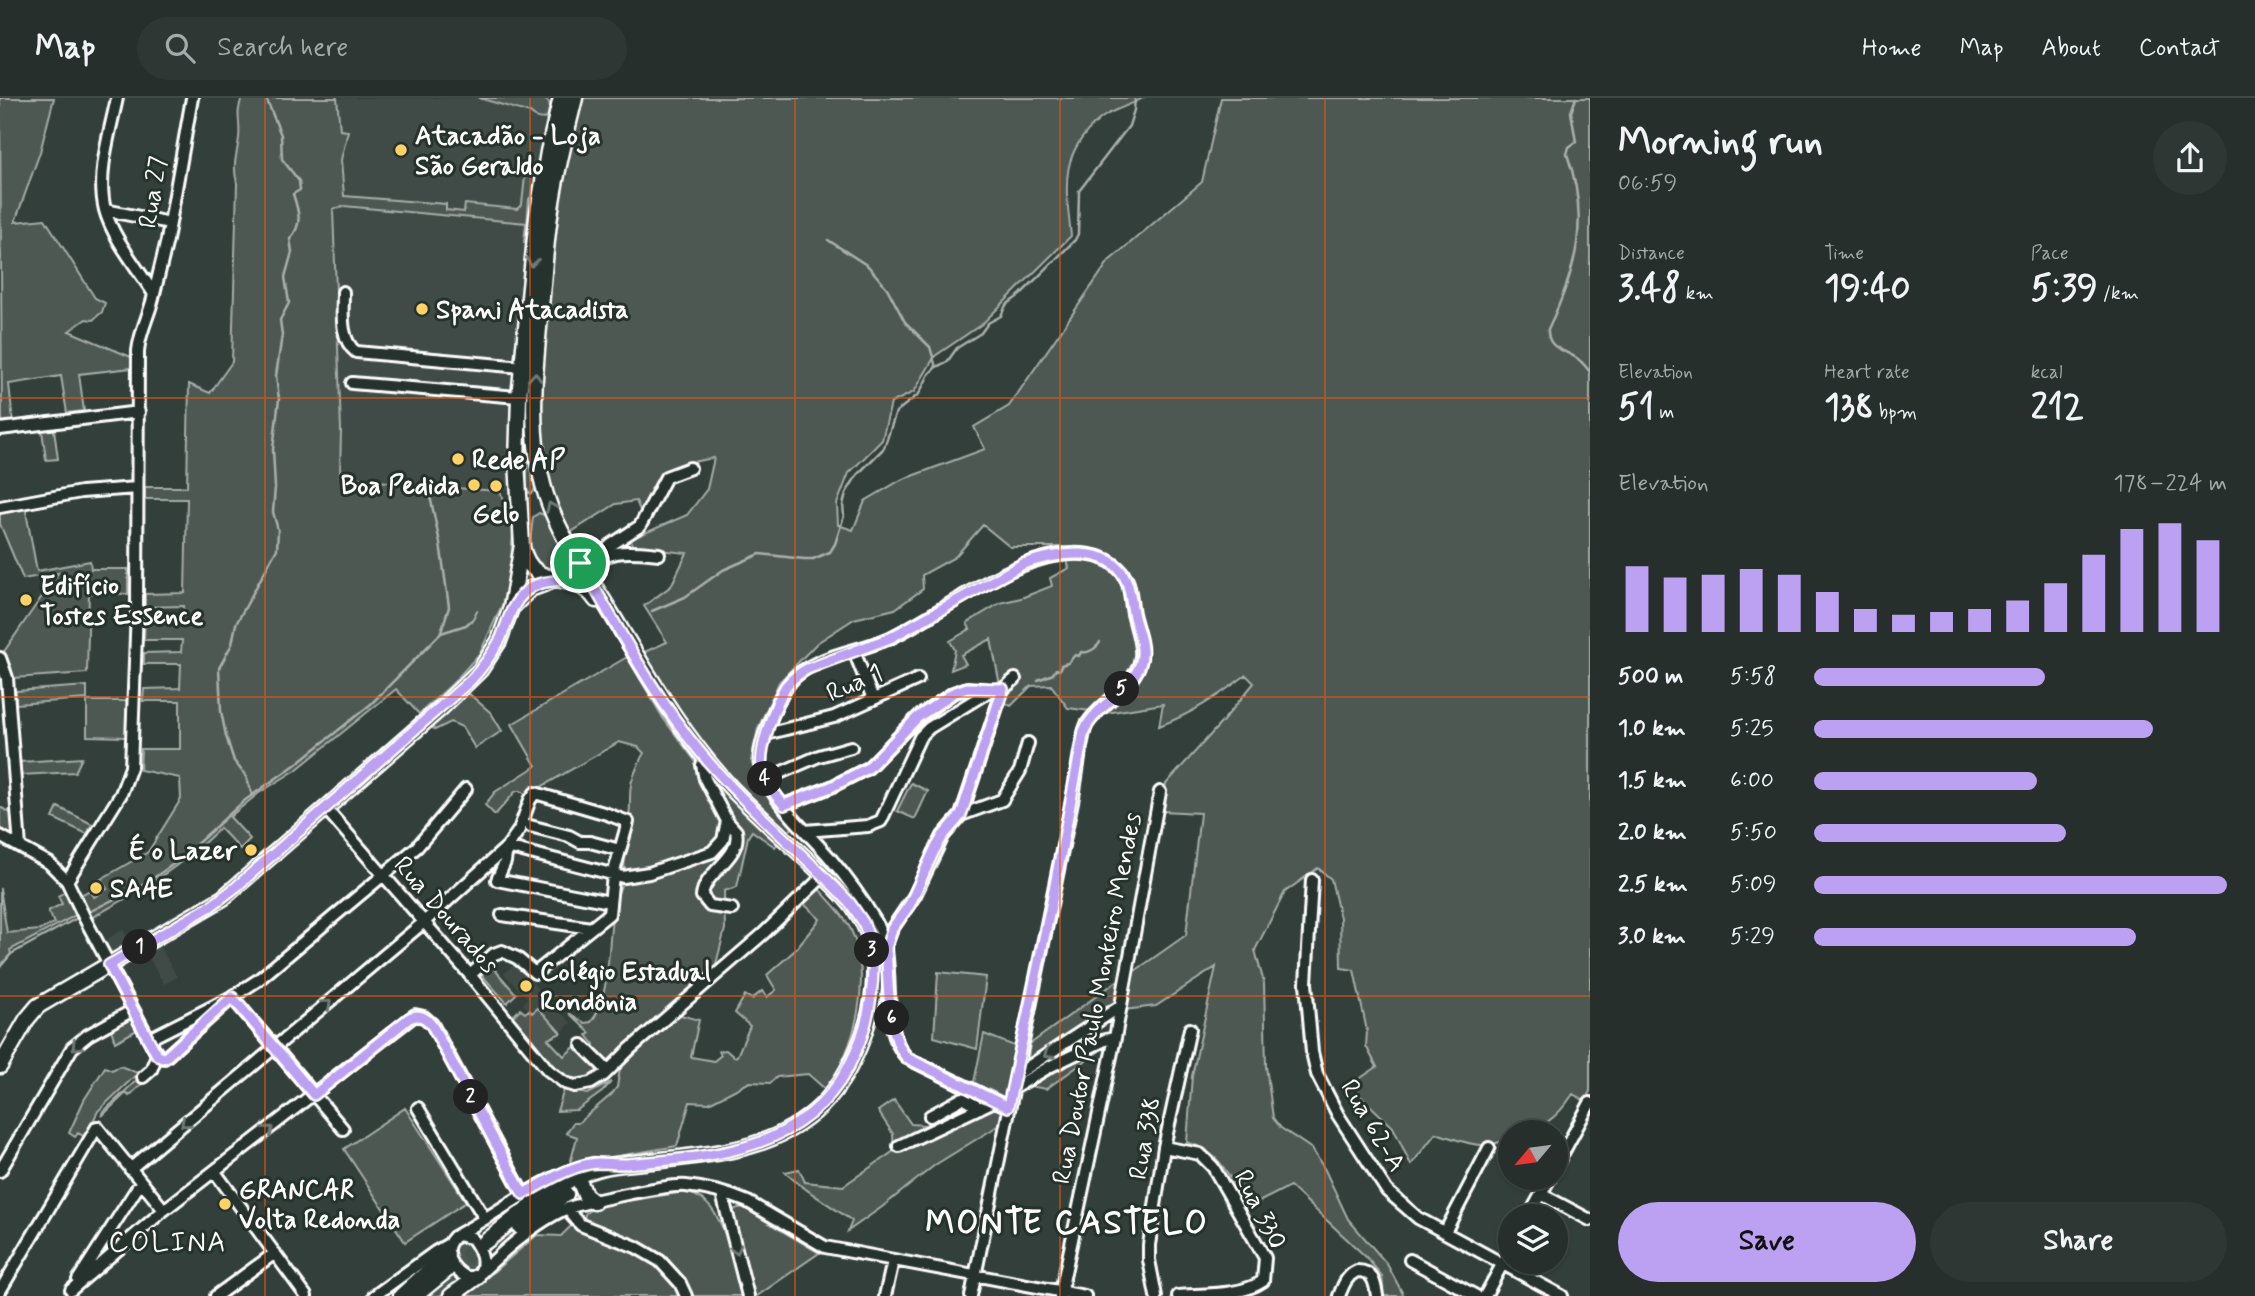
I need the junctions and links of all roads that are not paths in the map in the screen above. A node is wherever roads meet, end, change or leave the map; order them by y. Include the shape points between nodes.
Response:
1 (117, 98) edge
2 (192, 98) edge
3 (561, 98) edge
4 (575, 98) edge
5 (105, 210) junction
6 (170, 223) junction
7 (343, 292) dead end
8 (155, 294) junction
9 (522, 368) junction
10 (352, 383) dead end
11 (519, 397) junction
12 (139, 412) junction
13 (0, 429) edge
14 (690, 468) dead end
15 (137, 488) junction
16 (0, 507) edge
17 (522, 545) junction
18 (659, 554) dead end
19 (597, 559) junction
20 (582, 567) junction
21 (558, 580) junction
22 (511, 608) junction
23 (854, 651) junction
24 (0, 658) edge
25 (918, 679) dead end
26 (1016, 679) dead end
27 (1003, 689) junction
28 (991, 690) junction
29 (873, 699) junction
30 (766, 734) junction
31 (1028, 743) dead end
32 (0, 747) edge
33 (851, 747) dead end
34 (12, 754) junction
35 (702, 765) junction
36 (765, 779) junction
37 (467, 789) dead end
38 (1160, 792) dead end
39 (784, 805) junction
40 (326, 808) junction
41 (961, 815) junction
42 (727, 821) junction
43 (530, 826) dead end
44 (805, 831) junction
45 (0, 836) edge
46 (20, 847) junction
47 (507, 847) junction
48 (620, 850) junction
49 (385, 875) junction
50 (613, 875) junction
51 (1312, 880) dead end
52 (67, 881) junction
53 (818, 881) junction
54 (610, 902) junction
55 (732, 909) dead end
56 (502, 915) dead end
57 (424, 922) junction
58 (591, 928) junction
59 (879, 946) junction
60 (109, 965) junction
61 (470, 975) junction
62 (232, 997) junction
63 (1121, 1006) junction
64 (133, 1010) junction
65 (197, 1013) junction
66 (1097, 1022) junction
67 (204, 1024) junction
68 (1190, 1030) dead end
69 (149, 1039) junction
70 (1110, 1039) junction
71 (582, 1045) dead end
72 (275, 1048) junction
73 (159, 1056) junction
74 (853, 1058) junction
75 (0, 1066) edge
76 (608, 1070) junction
77 (1016, 1075) junction
78 (143, 1077) dead end
79 (1014, 1088) junction
80 (314, 1095) junction
81 (994, 1101) junction
82 (1590, 1102) edge
83 (1008, 1107) junction
84 (418, 1108) dead end
85 (980, 1108) junction
86 (930, 1116) dead end
87 (1578, 1123) junction
88 (343, 1129) dead end
89 (1590, 1130) edge
90 (1568, 1143) edge
91 (899, 1146) dead end
92 (1164, 1146) junction
93 (1489, 1148) dead end
94 (620, 1164) junction
95 (130, 1169) junction
96 (0, 1171) edge
97 (215, 1172) junction
98 (141, 1182) junction
99 (582, 1185) junction
100 (1543, 1190) edge
101 (523, 1194) junction
102 (722, 1194) junction
103 (1541, 1194) junction
104 (594, 1202) junction
105 (1536, 1204) edge
106 (569, 1208) junction
107 (164, 1210) junction
108 (485, 1219) junction
109 (1590, 1220) edge
110 (1445, 1232) junction
111 (458, 1235) junction
112 (447, 1250) junction
113 (483, 1251) junction
114 (275, 1253) junction
115 (502, 1253) junction
116 (1410, 1259) dead end
117 (893, 1261) junction
118 (1498, 1261) edge
119 (447, 1270) tunnel mouth
120 (1498, 1273) edge
121 (1521, 1274) edge
122 (479, 1275) junction
123 (974, 1275) junction
124 (0, 1291) edge
125 (69, 1293) edge
126 (1060, 1293) edge
127 (216, 1296) edge
128 (306, 1296) edge
129 (374, 1296) edge
130 (401, 1296) edge
131 (415, 1296) edge
132 (451, 1296) edge
133 (686, 1296) edge
134 (748, 1296) edge
135 (885, 1296) edge
136 (971, 1296) edge
137 (1085, 1296) edge
138 (1156, 1296) edge
139 (1178, 1296) edge
140 (1339, 1296) edge
141 (1377, 1296) edge
142 (1476, 1296) edge
143 (1485, 1296) edge
144 (1562, 1296) edge

1 - 5 street, Rua 27 via 103,178
2 - 6 street, Rua 27
3 -> 9 main road via 537,218
20 -> 4 main road via 550,505 536,445 536,372 548,227
5 - 6 street
5 - 8 street, Rua 27
6 - 8 street, Rua 27
7 - 9 street via 345,337 356,352
8 - 12 street, Rua 27 via 140,335
9 - 11 main road
10 - 11 street
11 - 17 main road
12 - 13 street
12 - 15 street, Rua 27
14 - 19 street via 666,477 640,526
15 - 16 street via 81,492
15 - 52 street, Rua 27 via 131,767 121,794
17 - 21 main road via 533,571
17 - 22 main road
18 - 19 street via 624,551
19 - 20 street
20 - 21 main road
20 - 59 main road via 690,739 735,792 850,903
21 - 22 main road via 530,589
21 - 35 main road via 583,586 593,596 658,705
22 - 40 main road via 499,641 471,680
23 - 29 street
23 - 30 street via 814,665 793,679
23 - 77 street via 890,638 1038,559 1081,554 1103,559 1118,568 1128,583 1141,641 1140,665 1084,731
24 - 34 street via 7,677
25 - 29 street, Rua 1
26 - 27 street
27 - 28 street
27 - 41 street
28 - 39 street via 974,687 953,693 918,717 868,768
28 - 44 street via 920,737 881,821
29 - 30 street, Rua 1 via 834,717
30 - 36 street via 760,755
31 - 41 street via 1020,771 1002,800
32 - 34 street
33 - 36 street
34 - 46 street
35 - 42 street
35 - 53 main road
36 - 39 street
37 - 49 street via 417,847
38 - 63 street, Rua Doutor Paulo Monteiro Mendes
39 - 44 street
40 - 49 street, Rua Dourados
40 - 60 main road via 217,902
41 - 59 street via 943,836 910,904
42 - 50 street via 723,840 712,852 639,875
42 - 55 street via 736,831 736,844 705,885 702,896 710,906
43 - 48 street
44 - 59 street via 878,925
45 - 46 street
46 - 52 street via 49,863
47 - 48 street via 535,793 628,822
47 - 50 street
47 - 54 street via 497,880
47 - 57 street
48 - 50 street
49 - 57 street, Rua Dourados
49 - 62 street
50 - 54 street
51 - 110 street, Rua 62-A via 1306,983 1317,1074 1387,1191 1418,1218
52 - 60 street
53 - 74 main road via 862,940 866,988
53 - 76 street, Rua Dourados
54 - 58 street via 609,914
56 - 58 street
57 - 61 street, Rua Dourados
72 -> 57 street
58 - 61 street via 534,973 502,951
59 - 74 main road via 865,1031
59 - 81 street via 900,1051
60 - 64 street
60 - 75 main road via 38,1006
61 - 76 street, Rua Dourados via 560,1080 585,1085
62 - 65 street
62 - 67 street
62 - 72 street
63 - 66 street
63 - 70 street, Rua Doutor Paulo Monteiro Mendes
64 - 69 street
64 -> 96 street via 72,1048
65 - 67 street
65 - 69 street
66 - 70 street
66 -> 77 street
67 - 73 street via 168,1055
68 - 92 street, Rua 338
69 - 73 street
70 - 79 street
70 - 126 street, Rua Doutor Paulo Monteiro Mendes
71 - 76 street
72 - 80 street
72 -> 95 street
73 - 78 street
74 - 94 main road via 826,1101 778,1136 740,1150
77 - 79 street
79 - 83 street
80 - 88 street
97 -> 80 street
80 - 101 street via 421,1013
81 - 83 street
81 - 85 street
82 - 87 street
83 - 123 street
84 - 108 street
85 - 86 street via 963,1098
85 - 91 street
87 - 89 street
87 - 90 street
92 - 138 street, Rua 338 via 1149,1244
92 - 139 street, Rua 330 via 1208,1160 1265,1258 1263,1281 1255,1288 1233,1294
93 - 110 street
94 - 99 main road
94 - 101 street via 576,1168
94 - 113 main road via 583,1173 540,1201
95 - 98 street
95 - 124 street via 97,1127
97 - 107 street
97 - 114 street
98 - 107 street
98 - 125 street
99 - 104 main road
99 - 113 main road
100 - 103 street
101 - 108 street
102 - 104 street via 685,1185
102 - 117 street via 748,1202 825,1247
102 -> 134 street
103 - 105 street
103 - 109 street
104 - 106 street
106 - 115 street
106 - 133 street via 581,1225 660,1261
107 - 125 street
108 - 111 street
110 - 118 street, Rua 62-A
111 - 112 street
111 - 113 street via 472,1238
112 - 122 street via 451,1264 461,1274
112 - 129 street via 435,1252
112 - 130 main road
113 - 115 street
113 - 122 street
114 - 127 street
114 - 128 street
115 - 122 street
116 - 142 street
117 - 123 street
117 - 135 street
119 - 131 main road
120 - 143 street
121 - 144 street, Rua 62-A
122 - 132 main road
123 - 126 street
123 - 136 street
126 - 137 street
140 - 141 street via 1351,1274 1364,1271 1374,1279

